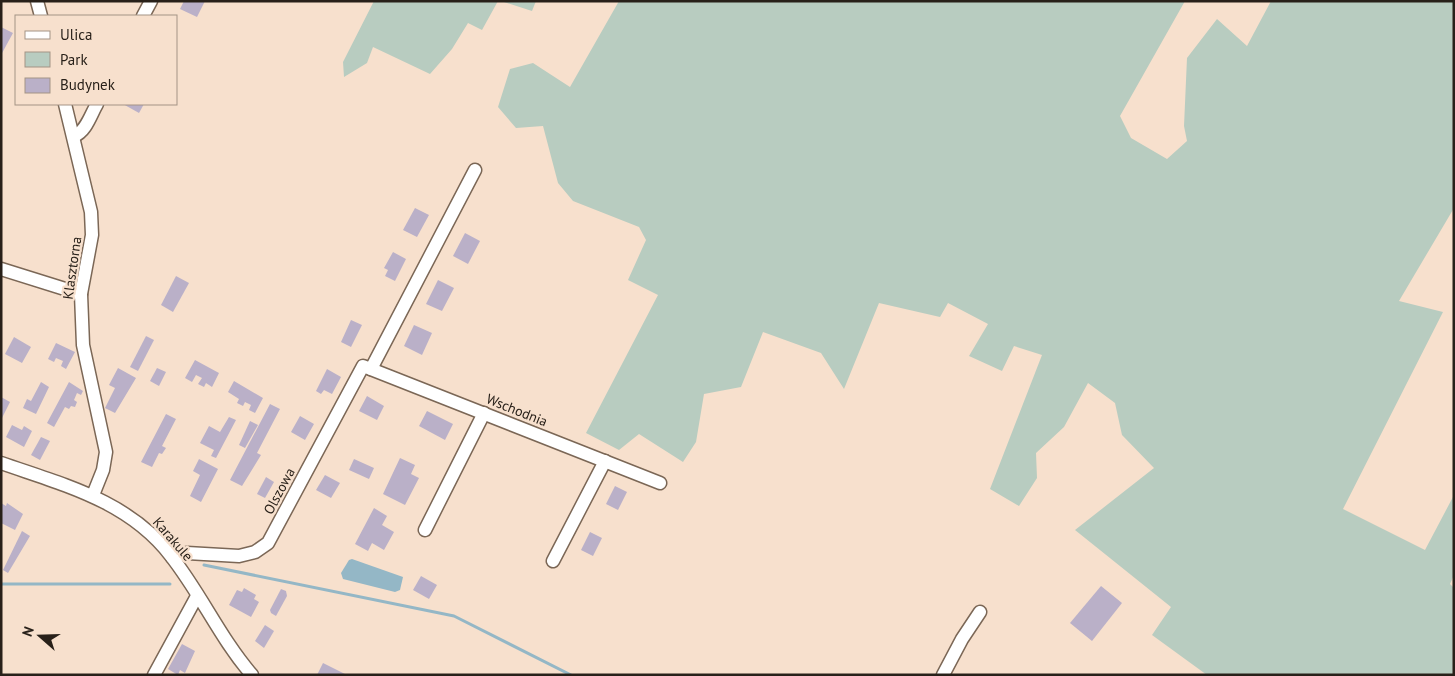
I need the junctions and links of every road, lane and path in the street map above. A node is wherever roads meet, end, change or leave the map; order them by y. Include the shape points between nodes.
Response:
1 (37, 1) edge
2 (151, 1) edge
3 (41, 15) edge
4 (144, 15) edge
5 (65, 105) edge
6 (96, 105) edge
7 (74, 136) junction
8 (475, 170) dead end
9 (1, 268) edge
10 (81, 294) junction
11 (367, 367) junction
12 (484, 412) junction
13 (605, 461) junction
14 (1, 463) edge
15 (660, 483) dead end
16 (93, 496) junction
17 (425, 530) dead end
18 (172, 556) junction
19 (553, 561) dead end
20 (197, 596) junction
21 (980, 612) dead end
22 (154, 675) edge
23 (252, 675) edge
24 (943, 675) edge

1 - 3 street
2 - 4 street
5 - 7 street, Klasztorna
6 - 7 street via 80,134
7 - 10 street, Klasztorna via 91,212 92,234
8 - 11 street, Olszowa
9 - 10 street
10 - 16 street, Klasztorna via 83,345 106,452
11 - 12 street, Wschodnia
11 - 18 street, Olszowa via 268,543 255,552 239,556 188,553
12 - 13 street, Wschodnia
12 - 17 street
13 - 15 street, Wschodnia
13 - 19 street
14 - 16 street, Karakule
16 - 18 street, Karakule via 126,513
18 - 20 street, Karakule
20 - 22 street
20 - 23 street, Karakule
21 - 24 street

